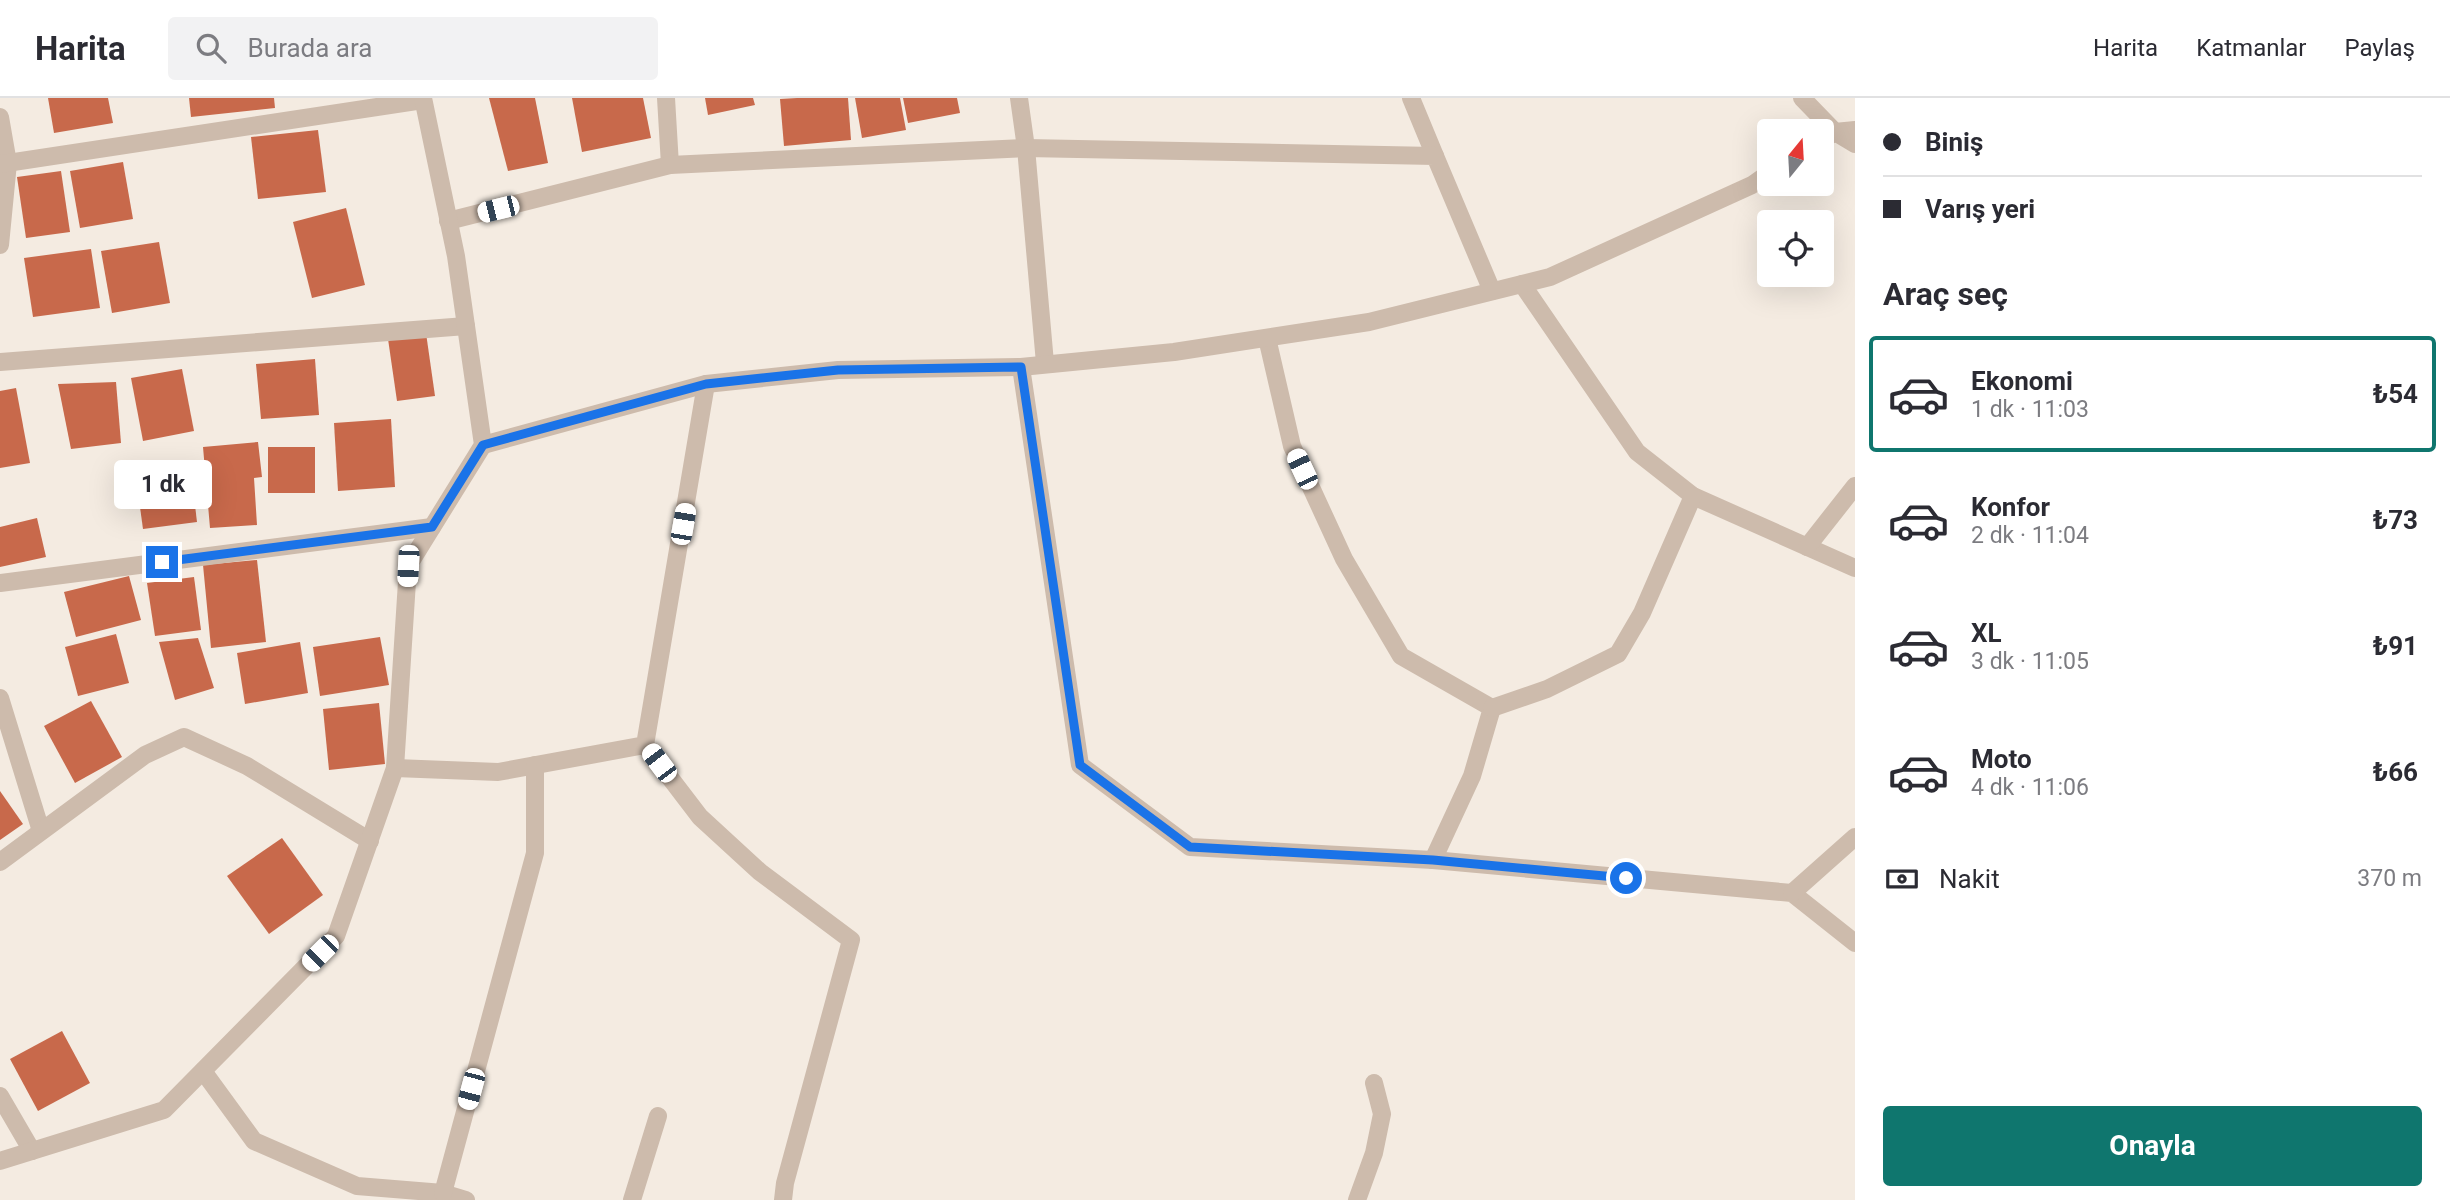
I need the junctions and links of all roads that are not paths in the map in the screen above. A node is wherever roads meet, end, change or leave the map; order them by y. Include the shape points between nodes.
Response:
1 (666, 98) edge
2 (1019, 98) edge
3 (1411, 98) edge
4 (1801, 98) edge
5 (423, 99) edge
6 (0, 117) edge
7 (1816, 119) edge
8 (1855, 130) edge
9 (1834, 135) edge
10 (1834, 138) edge
11 (1855, 144) edge
12 (1026, 148) junction
13 (1435, 156) junction
14 (4, 164) edge
15 (670, 166) junction
16 (1757, 181) edge
17 (448, 221) junction
18 (0, 245) edge
19 (1522, 284) junction
20 (1492, 292) junction
21 (466, 326) junction
22 (1268, 338) junction
23 (0, 362) edge
24 (1045, 363) junction
25 (1021, 367) junction
26 (706, 384) junction
27 (483, 445) junction
28 (1855, 486) edge
29 (1693, 496) junction
30 (432, 527) junction
31 (1807, 547) junction
32 (1855, 568) edge
33 (0, 583) edge
34 (0, 698) edge
35 (1492, 708) junction
36 (645, 745) junction
37 (535, 765) junction
38 (395, 768) junction
39 (41, 831) junction
40 (1855, 837) edge
41 (370, 841) junction
42 (1433, 860) junction
43 (0, 862) edge
44 (1793, 893) junction
45 (1855, 943) edge
46 (203, 1071) junction
47 (1374, 1083) dead end
48 (0, 1096) edge
49 (658, 1116) dead end
50 (32, 1151) junction
51 (0, 1161) edge
52 (443, 1193) junction
53 (466, 1200) edge
54 (632, 1200) edge
55 (783, 1200) edge
56 (1357, 1200) edge

1 - 15 street
2 - 12 street
3 - 13 street
4 - 7 street
5 - 14 street
5 - 17 street
6 - 14 street
8 - 9 street
10 - 11 street
12 - 13 street
12 - 15 street
12 - 24 street
13 - 20 street
14 - 18 street
15 - 17 street
16 - 19 street via 1550,277
17 - 21 street
19 - 20 street
19 - 29 street via 1637,452
20 - 22 street via 1369,322
21 - 23 street
21 - 27 street
22 - 24 street
22 - 35 street via 1292,446 1344,559 1401,656
24 - 25 street
25 - 26 street via 838,370
25 - 42 street via 1080,765 1190,847
26 - 27 street
26 - 36 street
27 - 30 street
28 - 31 street
29 - 31 street
29 - 35 street via 1642,613 1618,654 1546,689
30 - 33 street
30 - 38 street via 408,566
31 - 32 street
34 - 39 street
35 - 42 street via 1472,776
36 - 37 street
36 - 55 street via 700,817 760,872 852,940
37 - 38 street via 498,772
37 - 52 street via 535,853
38 - 41 street
39 - 41 street via 145,755 184,737 247,766
39 - 43 street
40 - 44 street
41 - 46 street via 336,936
42 - 44 street
44 - 45 street
46 - 50 street via 164,1110
46 - 52 street via 254,1141 357,1186
47 - 56 street via 1382,1114
48 - 50 street
49 - 54 street
50 - 51 street
52 - 53 street

